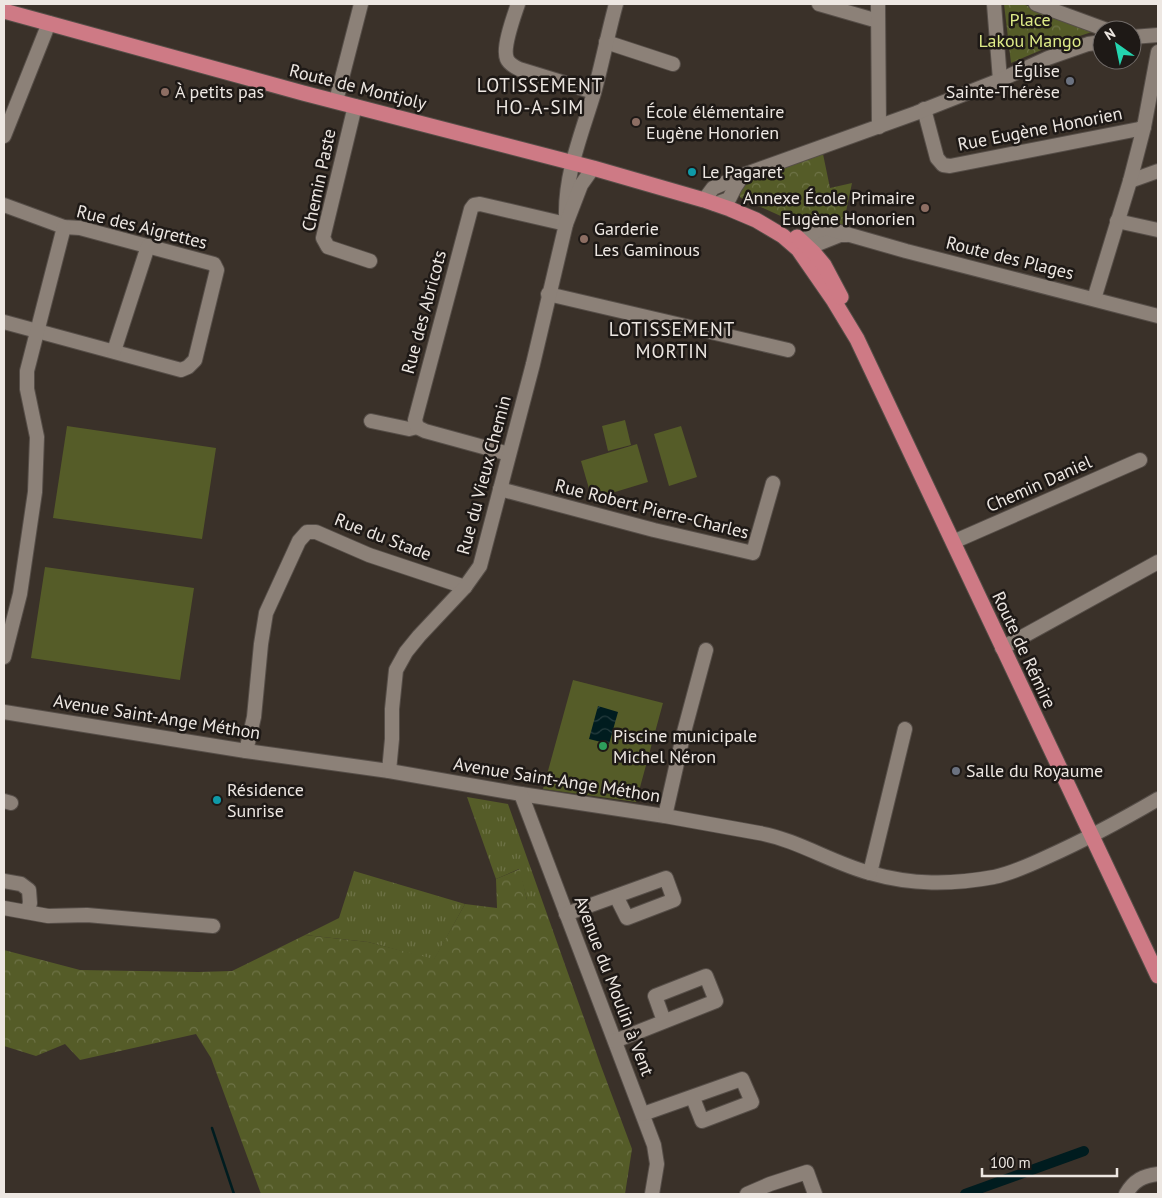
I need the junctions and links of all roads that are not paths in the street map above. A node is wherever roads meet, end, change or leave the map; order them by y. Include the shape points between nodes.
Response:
1 (361, 4) edge
2 (518, 4) edge
3 (616, 4) edge
4 (819, 4) edge
5 (878, 4) edge
6 (994, 4) edge
7 (1036, 4) edge
8 (4, 11) edge
9 (878, 21) junction
10 (49, 23) junction
11 (1092, 25) edge
12 (1158, 35) edge
13 (1142, 36) edge
14 (606, 42) junction
15 (1092, 43) edge
16 (1158, 52) edge
17 (673, 64) dead end
18 (1000, 80) junction
19 (594, 92) junction
20 (336, 101) junction
21 (356, 106) junction
22 (924, 110) junction
23 (1152, 112) edge
24 (879, 127) junction
25 (1144, 127) junction
26 (4, 136) edge
27 (572, 163) junction
28 (593, 168) junction
29 (1158, 171) edge
30 (743, 175) junction
31 (1130, 180) junction
32 (716, 201) junction
33 (4, 205) edge
34 (1117, 221) junction
35 (566, 224) junction
36 (64, 227) junction
37 (1158, 230) edge
38 (852, 235) junction
39 (827, 240) junction
40 (148, 246) junction
41 (800, 246) junction
42 (370, 261) dead end
43 (824, 265) junction
44 (548, 294) junction
45 (1094, 299) junction
46 (1158, 316) edge
47 (4, 322) edge
48 (37, 330) junction
49 (857, 339) junction
50 (788, 350) dead end
51 (114, 351) junction
52 (371, 421) dead end
53 (417, 427) junction
54 (509, 454) junction
55 (1140, 460) dead end
56 (773, 482) dead end
57 (500, 489) junction
58 (953, 542) junction
59 (1158, 562) edge
60 (465, 587) junction
61 (1002, 648) junction
62 (706, 650) dead end
63 (4, 657) edge
64 (4, 712) edge
65 (905, 729) dead end
66 (246, 751) junction
67 (389, 771) junction
68 (521, 794) junction
69 (1158, 799) edge
70 (665, 816) junction
71 (1092, 837) junction
72 (870, 873) junction
73 (4, 881) edge
74 (616, 896) dead end
75 (4, 908) edge
76 (27, 912) junction
77 (566, 914) junction
78 (213, 926) dead end
79 (1158, 976) edge
80 (664, 1021) dead end
81 (615, 1041) junction
82 (693, 1098) dead end
83 (643, 1114) junction
84 (1158, 1174) edge
85 (652, 1194) edge
86 (747, 1194) edge
87 (814, 1194) edge
88 (1126, 1194) edge

1 - 20 street
2 - 19 street via 505,50 511,65
3 - 14 street, Rue du Vieux Chemin
4 - 9 street
5 - 9 street
6 - 18 street
7 - 11 street
8 - 10 main road, Route de Montjoly
9 - 24 street
10 - 20 main road, Route de Montjoly
10 - 26 street
12 - 13 street
14 - 17 street
14 - 19 street, Rue du Vieux Chemin
15 - 18 street via 1048,58
16 - 23 street
18 - 22 street
19 - 27 street, Rue du Vieux Chemin
20 - 21 main road, Route de Montjoly
21 - 27 main road, Route de Montjoly
21 - 42 street, Chemin Paste via 323,238 328,247
22 - 24 street
22 - 25 street, Rue Eugène Honorien via 937,158 943,165 950,166
23 - 25 street
24 - 30 street
25 - 31 street
27 - 28 main road, Route de Montjoly
27 - 35 street, Rue du Vieux Chemin
28 - 32 main road, Route de Montjoly
28 - 35 street, Rue du Vieux Chemin via 581,185
29 - 31 street
30 - 32 street
30 - 32 street via 713,188
31 - 34 street
32 - 41 main road, Route de Rémire via 773,218 793,234
33 - 36 street, Rue des Aigrettes
34 - 37 street
34 - 45 street
35 - 44 street, Rue du Vieux Chemin
35 - 53 street, Rue des Abricots via 480,204 471,209 415,420
36 - 40 street, Rue des Aigrettes via 80,228
36 - 48 street
38 - 39 street, Route des Plages
38 - 41 street, Route des Plages via 823,228 815,231
38 - 45 street, Route des Plages
39 - 41 street, Route des Plages via 814,246
39 - 43 street via 820,252
40 - 51 street
40 - 51 street, Rue des Aigrettes via 214,264 217,270 195,360 181,370
41 - 43 main road, Route de Rémire via 814,253
41 - 49 main road, Route de Rémire
43 - 49 main road, Route de Rémire via 852,319
44 - 50 street
44 - 54 street, Rue du Vieux Chemin
45 - 46 street, Route des Plages
47 - 48 street, Rue des Aigrettes
48 - 51 street, Rue des Aigrettes
48 - 63 street via 27,371 27,389 37,437 35,492 20,594
49 - 58 main road, Route de Rémire
52 - 53 street via 409,429
53 - 54 street
54 - 57 street, Rue du Vieux Chemin
55 - 58 street, Chemin Daniel
56 - 57 street, Rue Robert Pierre-Charles via 753,554
57 - 60 street, Rue du Vieux Chemin via 480,566
58 - 61 main road, Route de Rémire
59 - 61 street
60 - 66 street, Rue du Stade via 369,555 316,532 306,532 266,613 254,717
60 - 67 street, Rue du Vieux Chemin via 419,636 396,670
61 - 71 main road, Route de Rémire
62 - 70 street
64 - 66 street, Avenue Saint-Ange Méthon
65 - 72 street
66 - 67 street, Avenue Saint-Ange Méthon
67 - 68 street, Avenue Saint-Ange Méthon
68 - 70 street, Avenue Saint-Ange Méthon
68 - 77 street, Avenue du Moulin à Vent
69 - 71 street, Avenue Saint-Ange Méthon
70 - 72 street, Avenue Saint-Ange Méthon via 774,836
71 - 72 street, Avenue Saint-Ange Méthon via 994,877 953,883 905,882
71 - 79 main road, Route de Rémire
73 - 76 street via 21,884 29,890
74 - 77 street
75 - 76 street
76 - 78 street
77 - 81 street, Avenue du Moulin à Vent
80 - 81 street
81 - 83 street, Avenue du Moulin à Vent
82 - 83 street
83 - 85 street, Avenue du Moulin à Vent via 657,1164
84 - 88 street via 1143,1176
86 - 87 street via 807,1172

